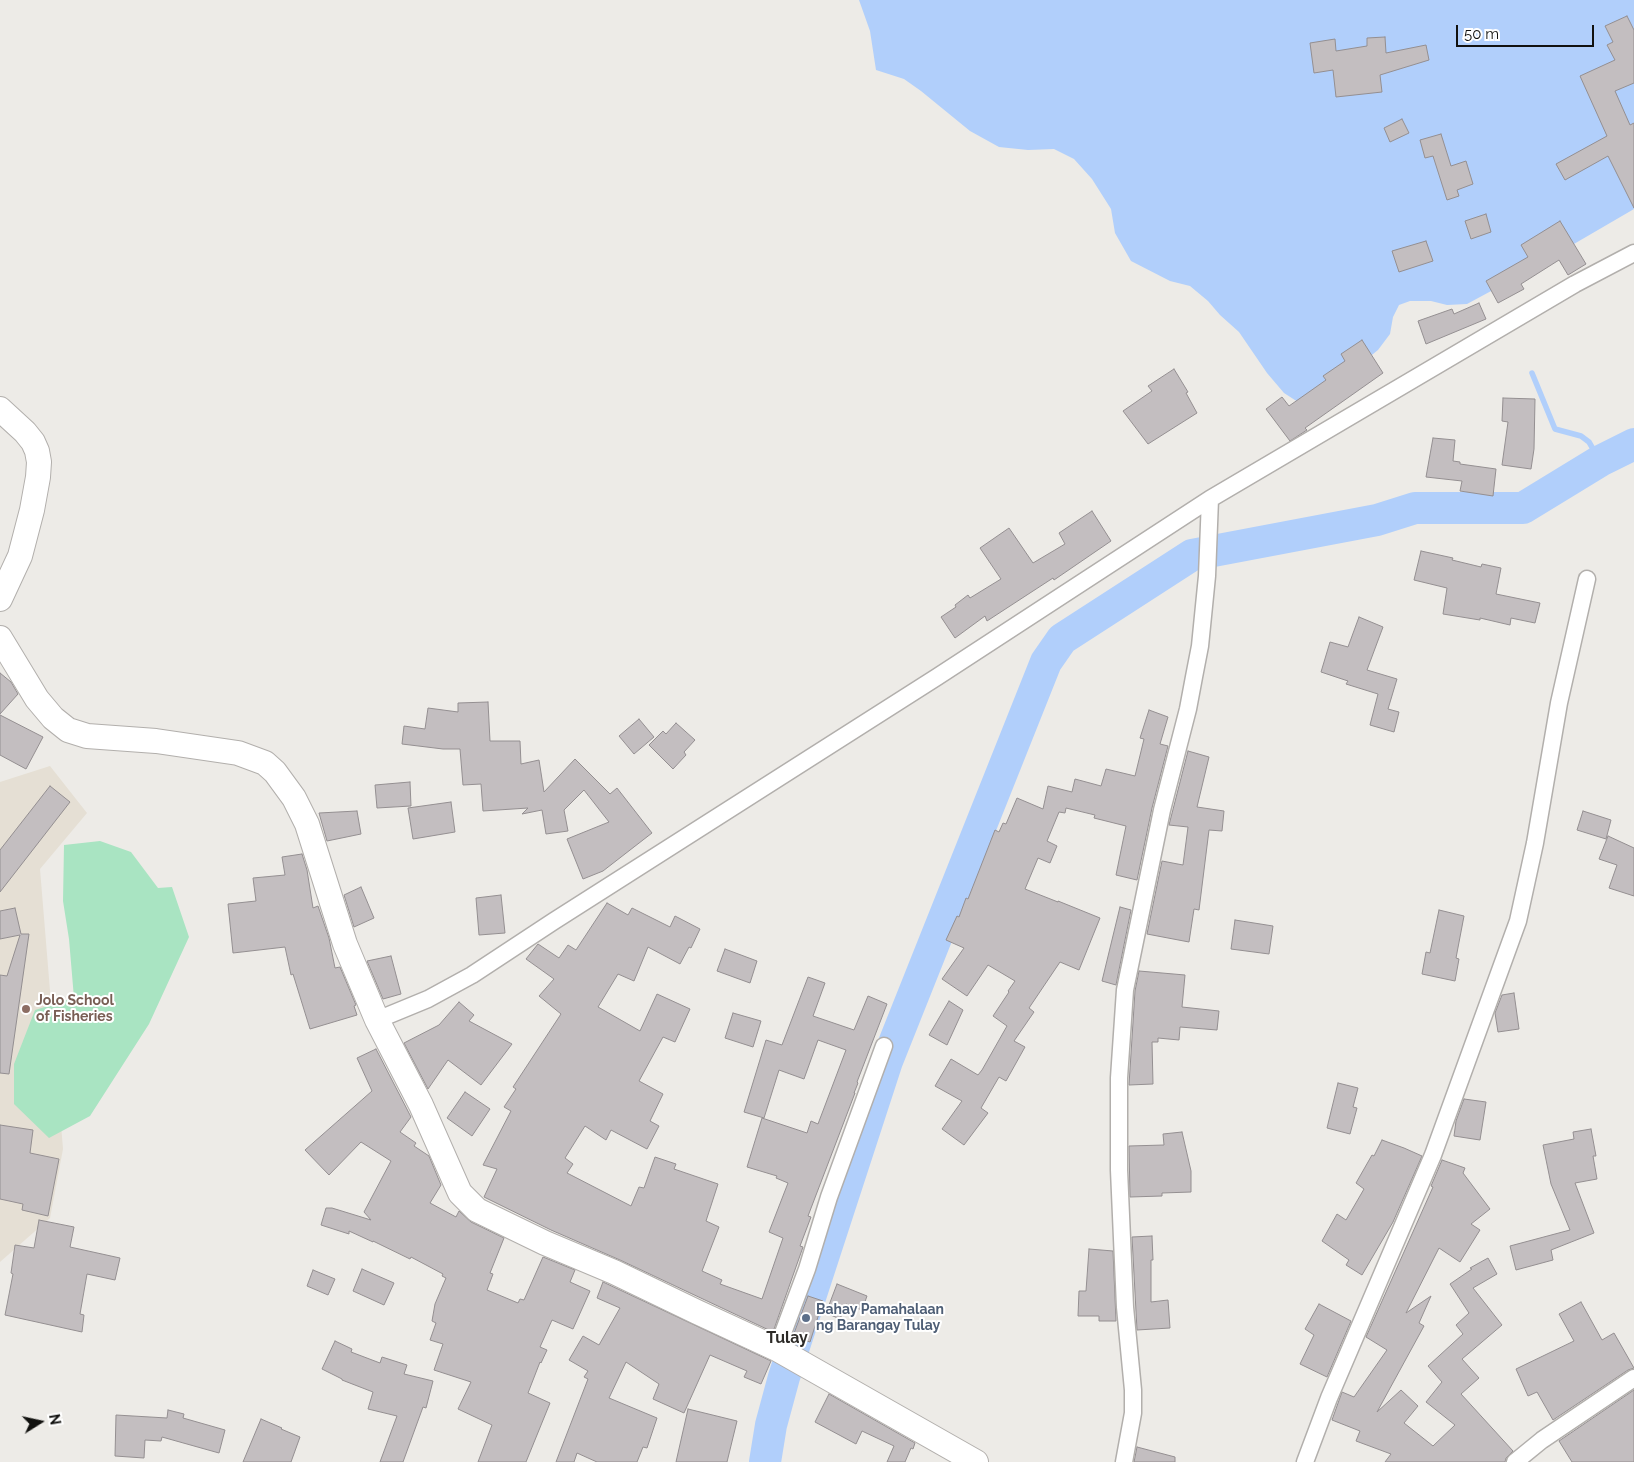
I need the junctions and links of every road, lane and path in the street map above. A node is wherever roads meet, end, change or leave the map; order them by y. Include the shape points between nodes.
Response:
1 (1634, 253) edge
2 (0, 409) edge
3 (1210, 499) junction
4 (1586, 579) dead end
5 (0, 599) edge
6 (0, 638) edge
7 (377, 1020) junction
8 (884, 1046) dead end
9 (787, 1354) junction
10 (1634, 1378) edge
11 (976, 1462) edge
12 (1124, 1462) edge
13 (1305, 1462) edge
14 (1515, 1462) edge

1 - 3 street via 1575,284
2 - 5 street via 33,442 39,462 32,510 20,556
3 - 7 street via 472,975 428,999
3 - 12 street via 1200,646 1125,990 1118,1078 1118,1170 1133,1413
4 - 13 street via 1518,921 1433,1155
6 - 7 street via 37,699 68,730 87,736 156,741 238,753 265,763 275,772 294,798 307,824 345,944
7 - 9 street via 421,1105 460,1193 477,1210
8 - 9 street via 829,1197
9 - 11 street
10 - 14 street

